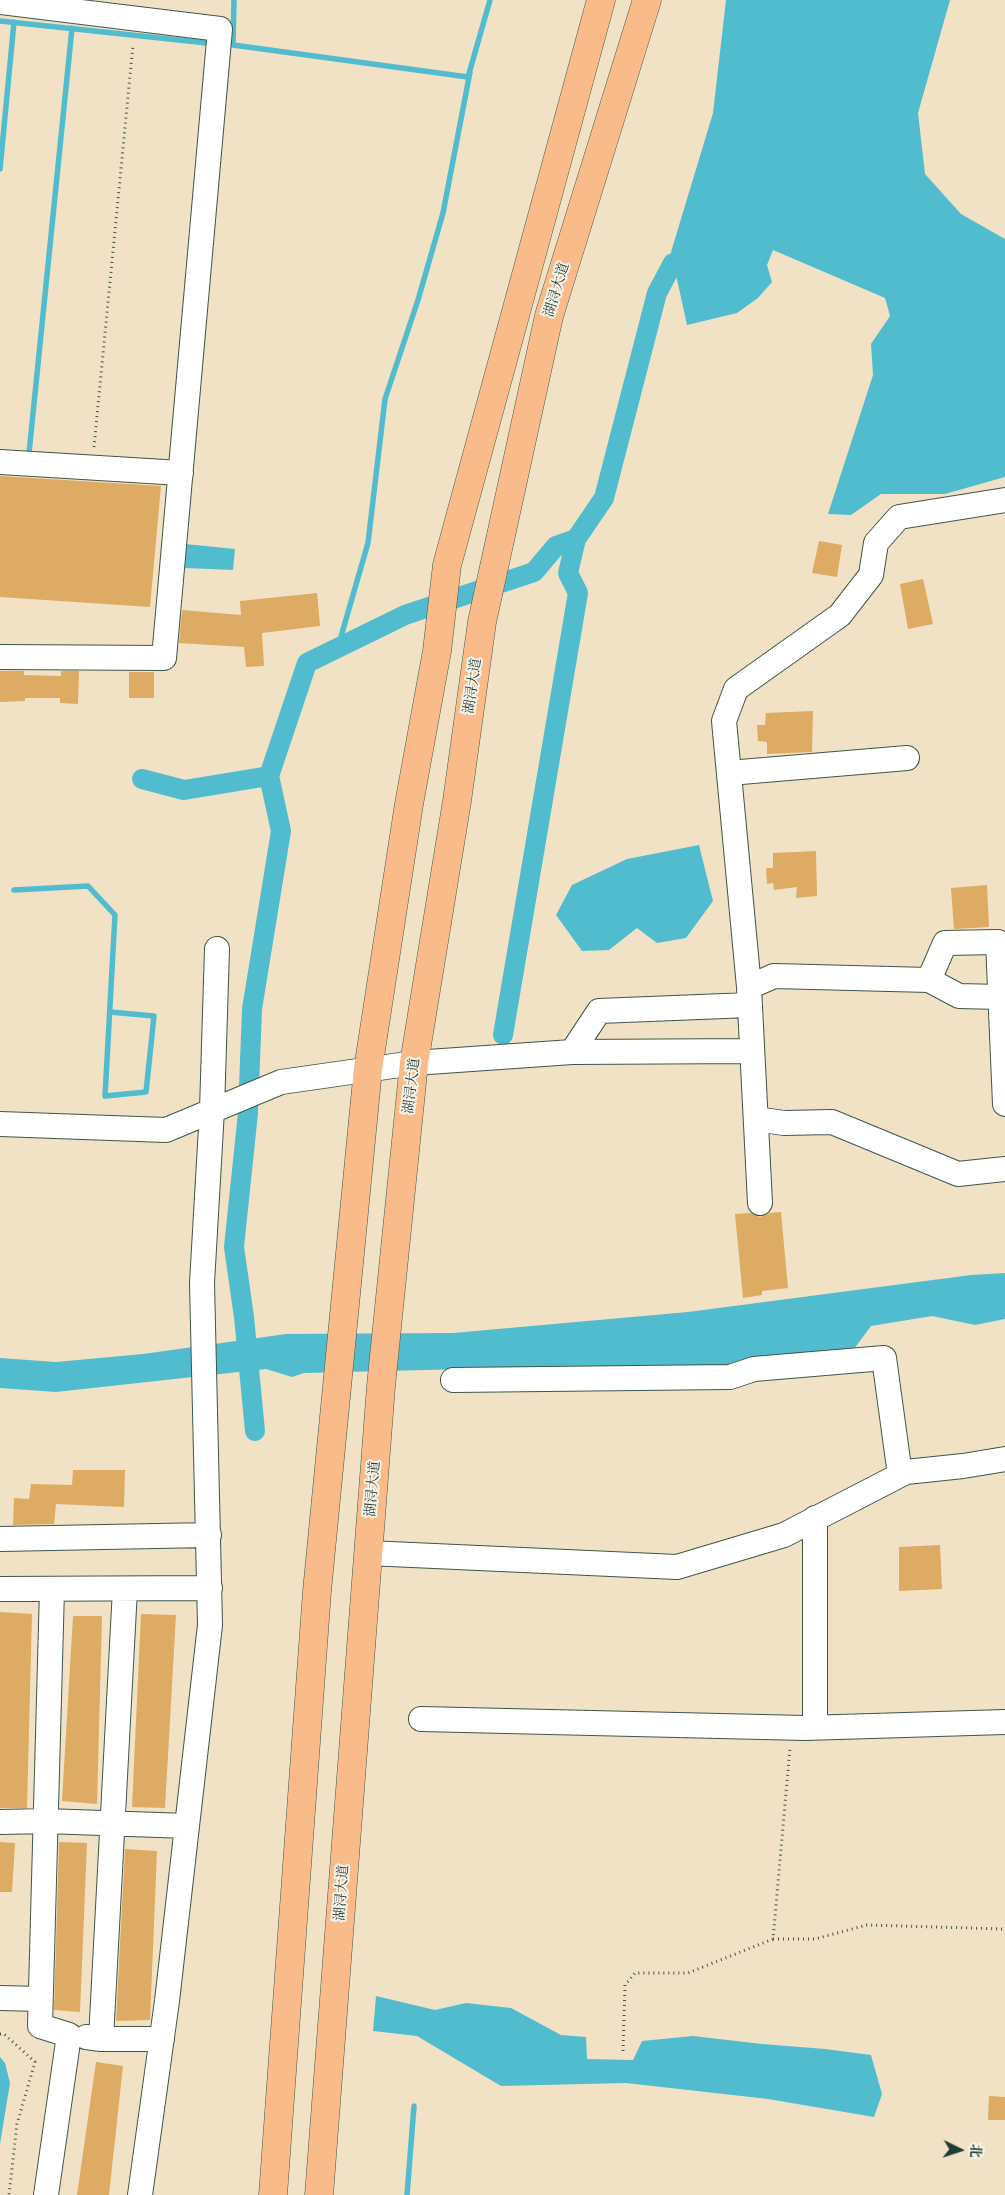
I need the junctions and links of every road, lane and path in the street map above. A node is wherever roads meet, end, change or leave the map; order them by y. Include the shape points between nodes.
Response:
1 (601, 0) edge
2 (646, 0) edge
3 (0, 2) edge
4 (133, 45) dead end
5 (0, 462) edge
6 (92, 468) junction
7 (180, 473) junction
8 (1005, 500) edge
9 (0, 657) edge
10 (907, 758) dead end
11 (729, 773) junction
12 (217, 949) dead end
13 (929, 980) junction
14 (750, 996) junction
15 (1000, 997) junction
16 (752, 1051) junction
17 (572, 1052) junction
18 (414, 1063) junction
19 (368, 1069) junction
20 (1005, 1104) edge
21 (212, 1110) junction
22 (756, 1119) junction
23 (0, 1124) edge
24 (1005, 1169) edge
25 (760, 1203) dead end
26 (453, 1380) dead end
27 (1005, 1459) edge
28 (900, 1475) junction
29 (816, 1518) junction
30 (209, 1535) junction
31 (0, 1539) edge
32 (368, 1553) junction
33 (210, 1588) junction
34 (0, 1589) edge
35 (125, 1589) junction
36 (52, 1590) junction
37 (421, 1719) dead end
38 (1005, 1722) edge
39 (803, 1727) junction
40 (45, 1821) junction
41 (0, 1822) edge
42 (112, 1824) junction
43 (187, 1826) junction
44 (1005, 1929) edge
45 (773, 1939) junction
46 (0, 1998) edge
47 (40, 1999) junction
48 (0, 2034) edge
49 (70, 2035) junction
50 (162, 2039) junction
51 (101, 2040) junction
52 (623, 2051) dead end
53 (9, 2195) edge
54 (46, 2195) edge
55 (140, 2195) edge
56 (274, 2195) edge
57 (319, 2195) edge

1 - 19 main road via 447,565 437,651 408,804
2 - 18 main road, 湖浔大道 via 548,316 482,622 456,810
3 - 7 street via 220,29
4 - 6 path
5 - 6 street
6 - 7 street
7 - 9 street via 164,658
8 - 11 street via 899,517 876,543 871,575 840,615 736,689 724,721
10 - 11 street
11 - 14 street
12 - 21 street
13 - 14 street via 774,976
13 - 15 street via 959,996
13 - 15 street via 945,943 998,942
14 - 16 street
14 - 17 street via 599,1011
15 - 20 street
16 - 17 street
16 - 22 street
17 - 18 street
18 - 19 street
18 - 32 main road, 湖浔大道 via 389,1294
19 - 21 street via 281,1082
19 - 56 main road via 317,1591
21 - 23 street via 166,1130
21 - 30 street via 202,1283
22 - 24 street via 784,1123 832,1122 958,1174
22 - 25 street
26 - 28 street via 730,1377 754,1369 884,1358
27 - 28 street
28 - 29 street
29 - 32 street via 784,1534 677,1567
29 - 39 street
30 - 31 street
30 - 33 street
32 - 57 main road, 湖浔大道
33 - 35 street
33 - 43 street via 210,1625
34 - 36 street
35 - 36 street
35 - 42 street
36 - 40 street
37 - 39 street
38 - 39 street
39 - 45 path
40 - 41 street
40 - 42 street
40 - 47 street
42 - 43 street
42 - 51 street
43 - 50 street
44 - 45 path via 867,1924 815,1939
45 - 52 path via 688,1972 635,1973 626,1985
46 - 47 street
47 - 49 street via 40,2026
48 - 53 path via 35,2062 17,2124
49 - 51 street
49 - 54 street
50 - 51 street
50 - 55 street

